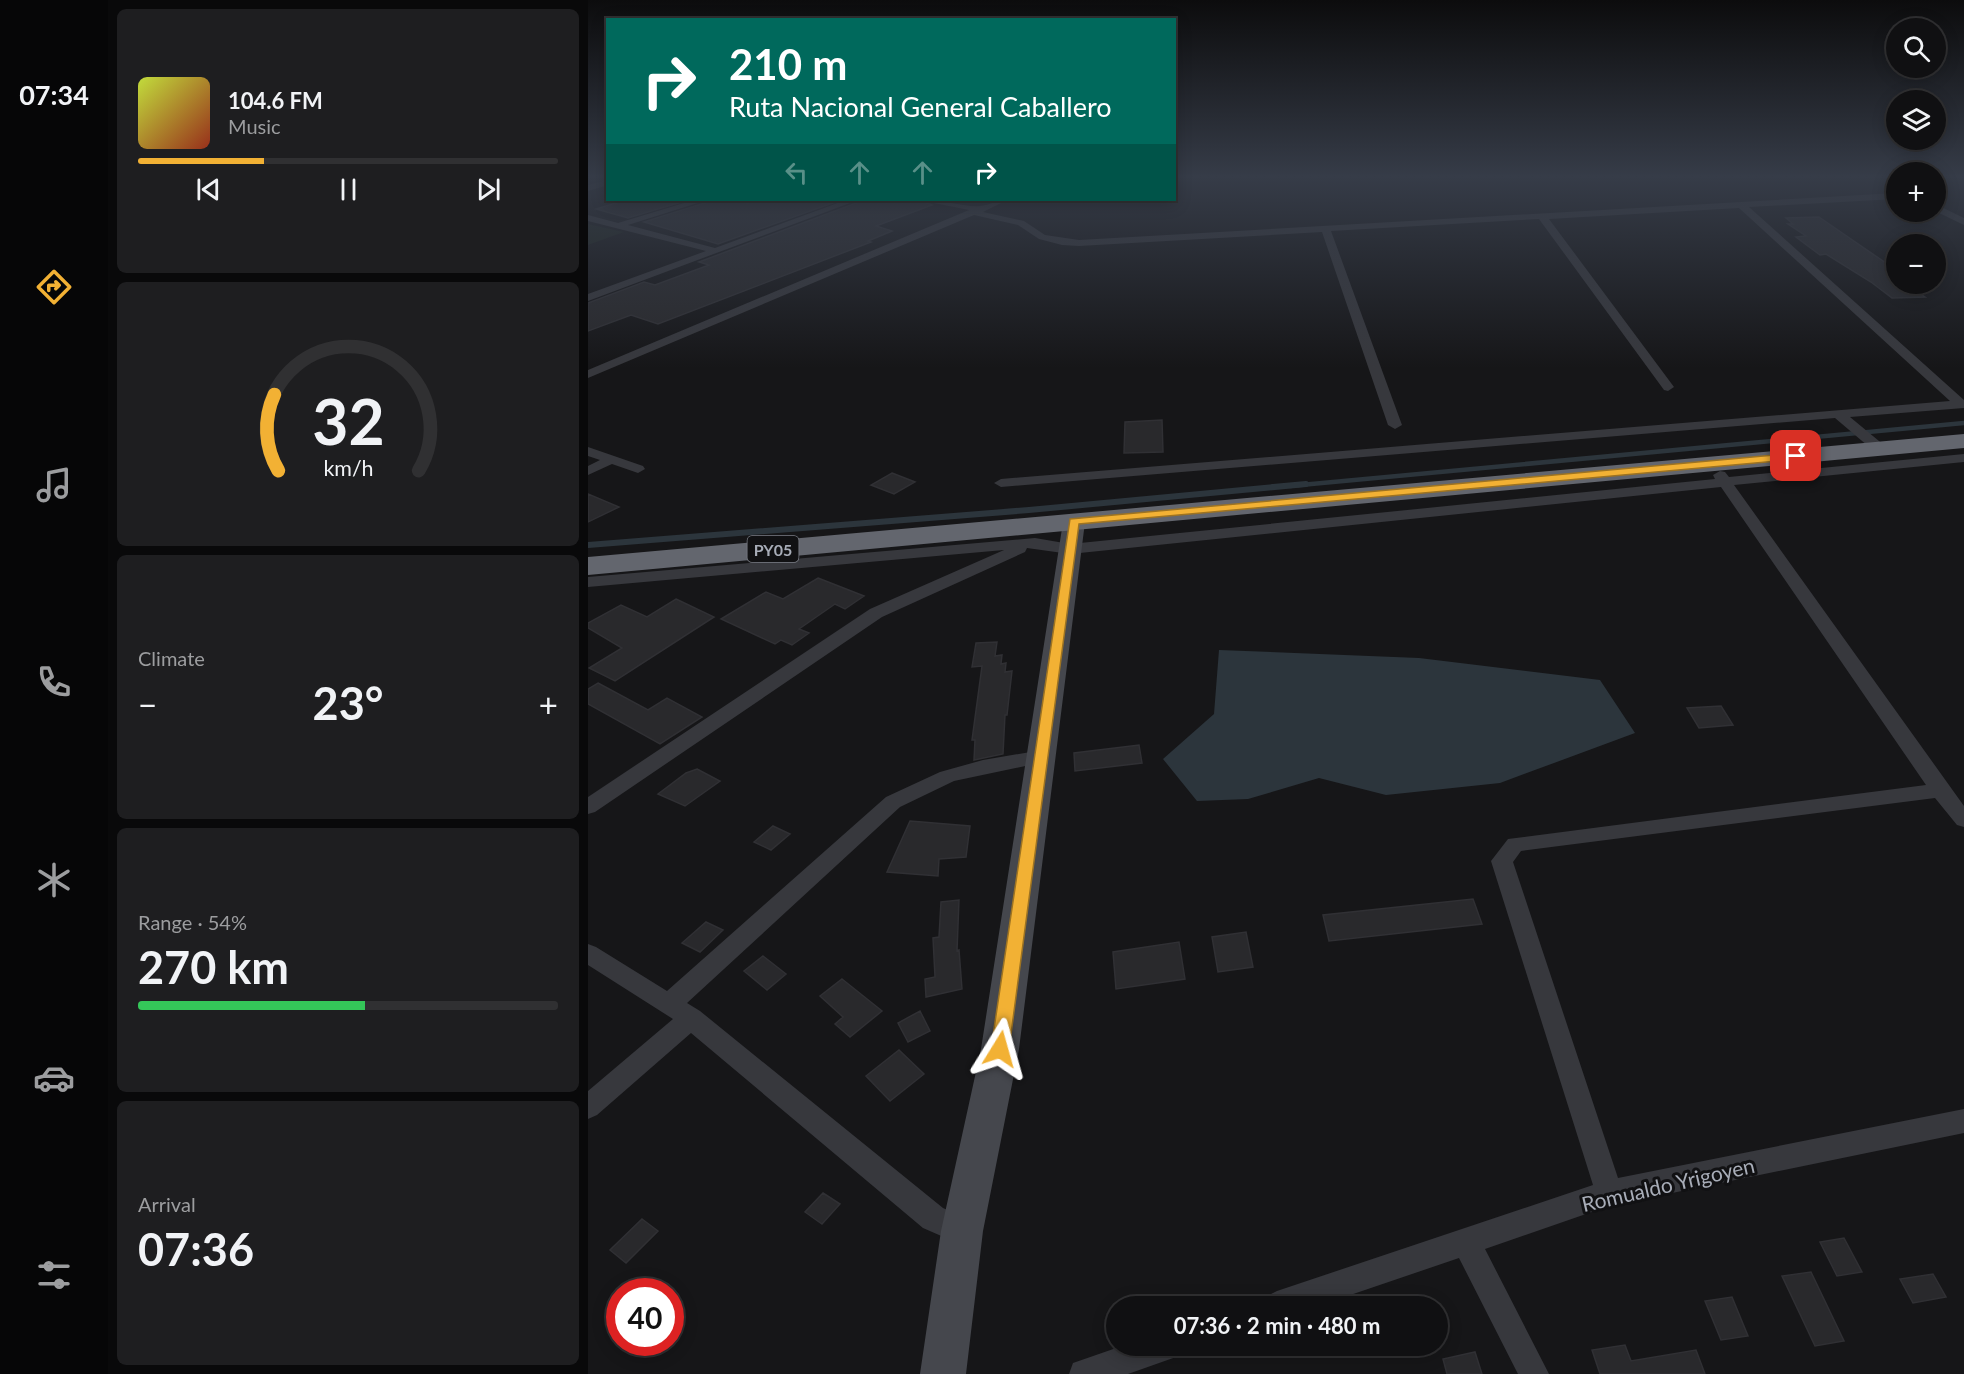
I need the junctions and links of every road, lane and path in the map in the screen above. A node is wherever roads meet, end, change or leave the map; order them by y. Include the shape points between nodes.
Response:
1 (676, 240) edge
2 (741, 240) edge
3 (905, 240) edge
4 (1054, 240) edge
5 (1097, 240) edge
6 (1329, 240) edge
7 (1560, 240) edge
8 (1780, 240) edge
9 (713, 250) junction
10 (588, 298) edge
11 (588, 374) edge
12 (1668, 387) dead end
13 (1962, 404) edge
14 (1843, 418) junction
15 (1395, 425) dead end
16 (1964, 441) edge
17 (1873, 443) junction
18 (588, 451) edge
19 (1964, 458) edge
20 (612, 459) junction
21 (638, 469) dead end
22 (588, 471) edge
23 (1718, 473) junction
24 (1001, 483) dead end
25 (958, 532) junction
26 (1072, 535) junction
27 (1035, 543) junction
28 (588, 566) edge
29 (588, 582) edge
30 (1042, 756) junction
31 (1940, 790) junction
32 (588, 807) edge
33 (1964, 820) edge
34 (588, 953) edge
35 (680, 1011) junction
36 (588, 1107) edge
37 (1964, 1121) edge
38 (1609, 1193) junction
39 (962, 1231) junction
40 (1466, 1242) junction
41 (1307, 1296) edge
42 (1136, 1356) edge
43 (942, 1374) edge
44 (1084, 1374) edge
45 (1534, 1374) edge

1 - 9 street
2 - 9 street
3 - 11 street
4 - 5 street
6 - 15 street
7 - 12 street
8 - 13 street
9 - 10 street
13 - 14 street
14 - 17 street
14 - 24 street
16 - 17 highway, PY05
17 - 23 highway, PY05
18 - 20 street
19 - 23 street
20 - 21 street
20 - 22 street
23 - 26 highway, PY05
23 - 31 street
25 - 26 highway, PY05
25 - 27 street
25 - 28 highway, PY05
26 - 27 street
26 - 30 street
27 - 29 street
27 - 32 street via 876,613
30 - 35 street via 953,773 913,789 884,810
30 - 39 street via 1000,1049
31 - 33 street
31 - 38 street via 1515,844 1502,861
34 - 35 street
35 - 36 street
35 - 39 street via 933,1218
37 - 38 street, Romualdo Yrigoyen
38 - 40 street, Romualdo Yrigoyen
39 - 43 street
40 - 41 street, Romualdo Yrigoyen
40 - 45 street
42 - 44 street

